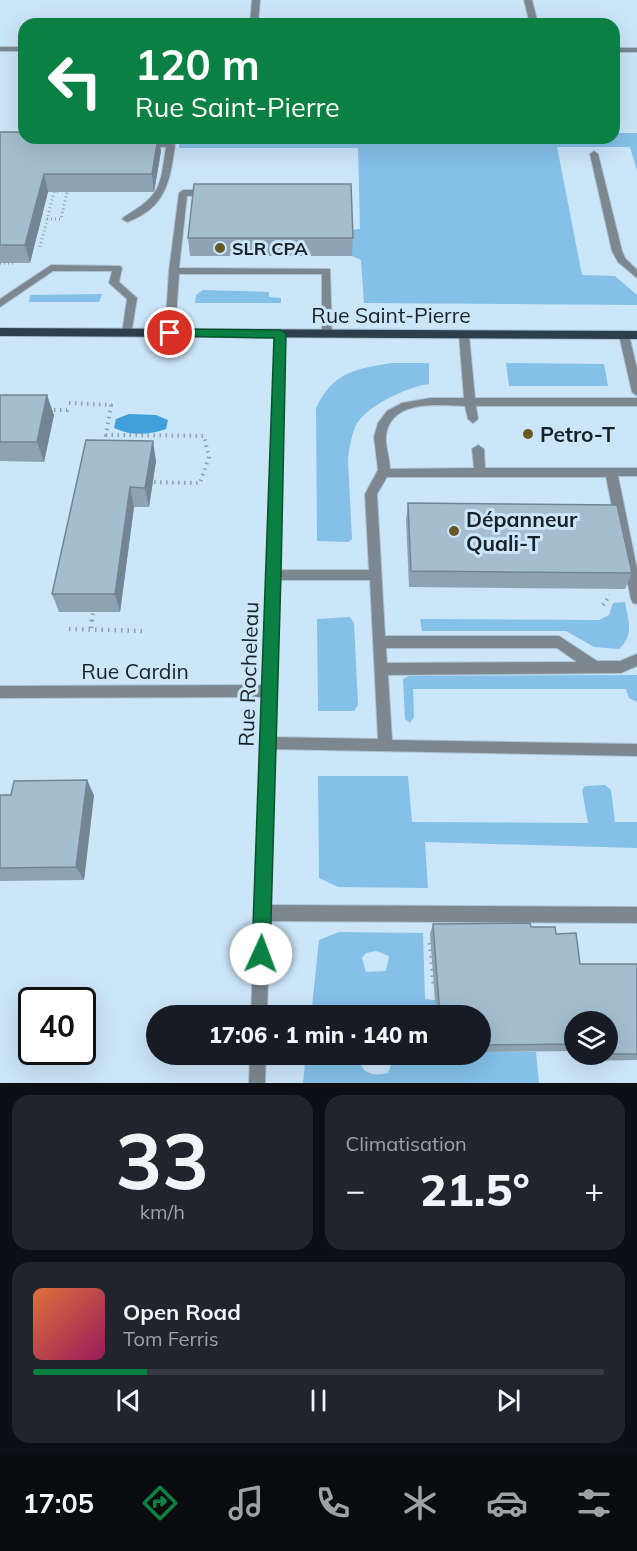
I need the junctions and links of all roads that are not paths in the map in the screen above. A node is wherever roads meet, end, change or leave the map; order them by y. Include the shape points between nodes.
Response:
1 (256, 0) edge
2 (528, 0) edge
3 (254, 18) edge
4 (532, 18) edge
5 (0, 49) edge
6 (18, 49) edge
7 (620, 50) edge
8 (637, 50) edge
9 (132, 144) edge
10 (594, 154) dead end
11 (217, 193) edge
12 (127, 219) dead end
13 (174, 271) junction
14 (637, 275) edge
15 (0, 304) edge
16 (0, 332) edge
17 (127, 333) junction
18 (170, 333) junction
19 (280, 334) junction
20 (327, 334) junction
21 (464, 335) junction
22 (631, 335) edge
23 (637, 392) edge
24 (471, 402) junction
25 (637, 402) edge
26 (472, 419) dead end
27 (478, 449) dead end
28 (384, 472) junction
29 (480, 472) junction
30 (611, 472) junction
31 (637, 472) edge
32 (274, 574) junction
33 (375, 575) junction
34 (637, 598) edge
35 (378, 642) junction
36 (637, 660) edge
37 (595, 667) junction
38 (380, 669) junction
39 (269, 691) junction
40 (0, 692) edge
41 (268, 743) junction
42 (385, 746) junction
43 (637, 750) edge
44 (262, 913) junction
45 (637, 915) edge
46 (259, 1005) edge
47 (258, 1065) edge
48 (257, 1083) edge

1 - 3 street
2 - 4 street
5 - 6 street
7 - 8 street
9 - 12 street via 171,145 160,196
10 - 14 street via 621,260
11 - 13 street via 183,193
13 - 18 street
13 - 20 street via 327,271
15 - 17 street via 51,268 117,268 114,283 132,298
16 - 17 main road, Rue Saint-Pierre
17 - 18 main road, Rue Saint-Pierre
18 - 19 main road, Rue Saint-Pierre
19 - 20 main road, Rue Saint-Pierre
19 - 32 street, Rue Rocheleau
20 - 21 main road, Rue Saint-Pierre
21 - 22 main road, Rue Saint-Pierre
21 - 24 street
22 - 23 street
24 - 25 street
24 - 26 street
24 - 28 street via 415,402 387,418 380,438
27 - 29 street
28 - 29 street
28 - 33 street via 370,494
29 - 30 street
30 - 31 street
30 - 34 street
32 - 33 street
32 - 39 street, Rue Rocheleau
33 - 35 street
35 - 37 street via 559,642
35 - 38 street
36 - 37 street via 629,666
37 - 38 street
38 - 42 street
39 - 40 street, Rue Cardin
39 - 41 street, Rue Rocheleau
41 - 42 street
41 - 44 street, Rue Rocheleau
42 - 43 street
44 - 45 street
44 - 46 street, Rue Rocheleau
47 - 48 street

